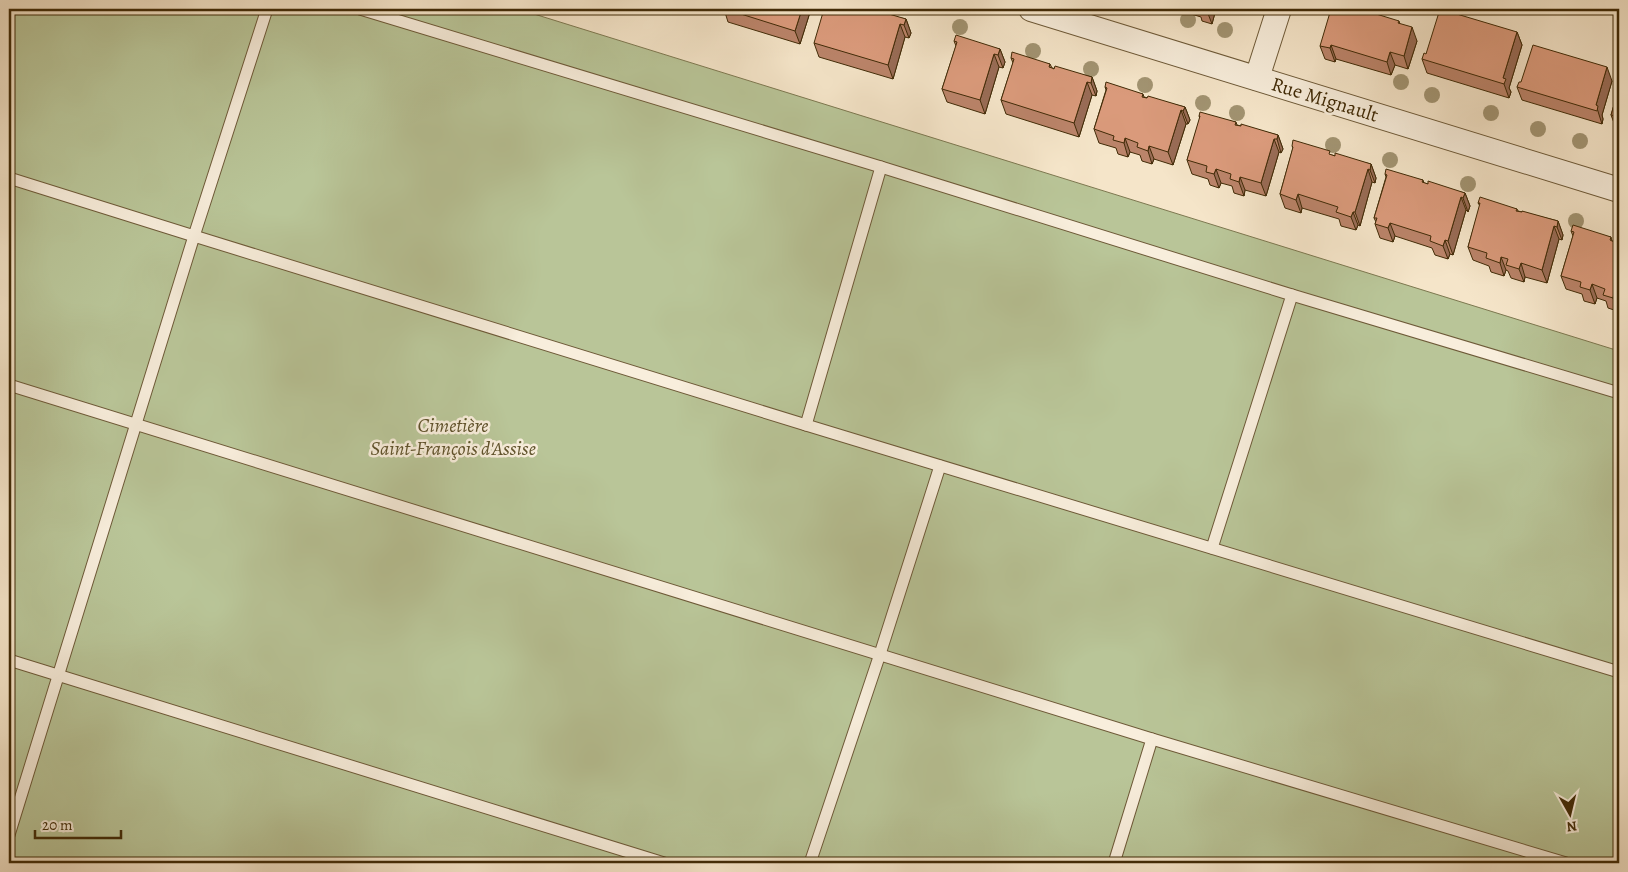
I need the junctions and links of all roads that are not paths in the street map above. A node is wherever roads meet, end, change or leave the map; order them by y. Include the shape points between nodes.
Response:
1 (267, 9) edge
2 (360, 9) edge
3 (1031, 9) edge
4 (1279, 9) edge
5 (1257, 78) junction
6 (881, 167) junction
7 (9, 178) edge
8 (1619, 190) edge
9 (194, 236) junction
10 (1292, 295) junction
11 (9, 385) edge
12 (1619, 393) edge
13 (135, 424) junction
14 (806, 425) junction
15 (940, 466) junction
16 (1212, 548) junction
17 (880, 654) junction
18 (9, 660) edge
19 (1619, 672) edge
20 (58, 675) junction
21 (1152, 739) junction
22 (9, 835) edge
23 (664, 863) edge
24 (810, 863) edge
25 (1114, 863) edge
26 (1566, 863) edge

1 - 9 lane
2 - 6 lane
3 - 5 street, Rue Mignault
4 - 5 street
5 - 8 street, Rue Mignault
6 - 10 lane
6 - 14 lane
7 - 9 lane
9 - 13 lane
9 - 14 lane
10 - 12 lane
10 - 16 lane
11 - 13 lane
13 - 17 lane
13 - 20 lane
14 - 15 lane
15 - 16 lane
15 - 17 lane
16 - 19 lane
17 - 21 lane
17 - 24 lane
18 - 20 lane
20 - 22 lane
20 - 23 lane
21 - 25 lane
21 - 26 lane

